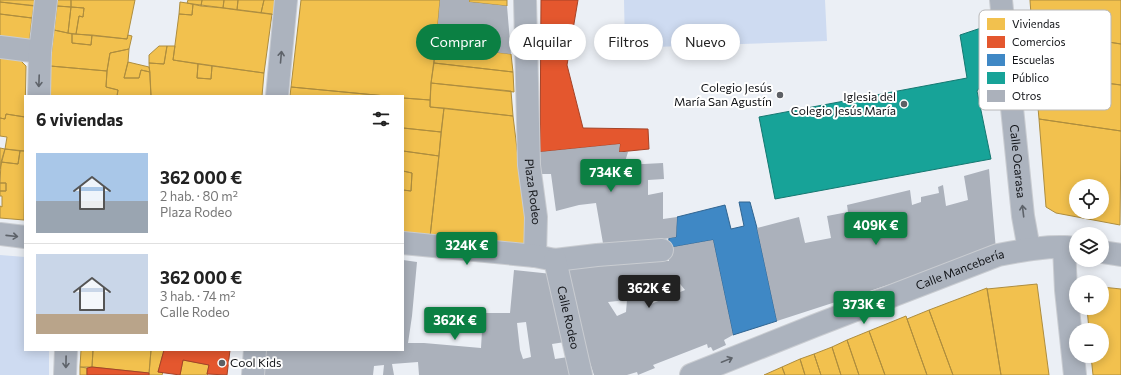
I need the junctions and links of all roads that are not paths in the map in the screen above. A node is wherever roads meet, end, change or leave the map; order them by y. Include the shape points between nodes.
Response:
1 (46, 0) edge
2 (286, 0) edge
3 (525, 0) edge
4 (1001, 0) edge
5 (1002, 10) edge
6 (0, 47) edge
7 (40, 52) junction
8 (39, 95) edge
9 (277, 95) edge
10 (1012, 110) edge
11 (0, 234) edge
12 (24, 237) edge
13 (404, 243) edge
14 (1069, 247) edge
15 (1029, 249) junction
16 (662, 250) dead end
17 (1109, 253) edge
18 (1121, 255) edge
19 (545, 258) junction
20 (1069, 258) edge
21 (66, 351) edge
22 (255, 351) edge
23 (65, 375) edge
24 (253, 375) edge
25 (581, 375) edge
26 (691, 375) edge
27 (1075, 375) edge

1 - 7 street
9 -> 2 street
3 - 19 street, Plaza Rodeo via 529,164
5 -> 4 street, Calle Ocarasa
6 - 7 street
7 -> 8 street
15 -> 10 street, Calle Ocarasa
11 -> 12 street
13 - 19 street
14 - 15 street, Calle Mancebería
26 -> 15 street, Calle Mancebería via 998,255
16 - 19 street
17 - 18 street
19 - 25 street, Calle Rodeo
20 - 27 street via 1066,290
21 -> 23 street
22 - 24 street

